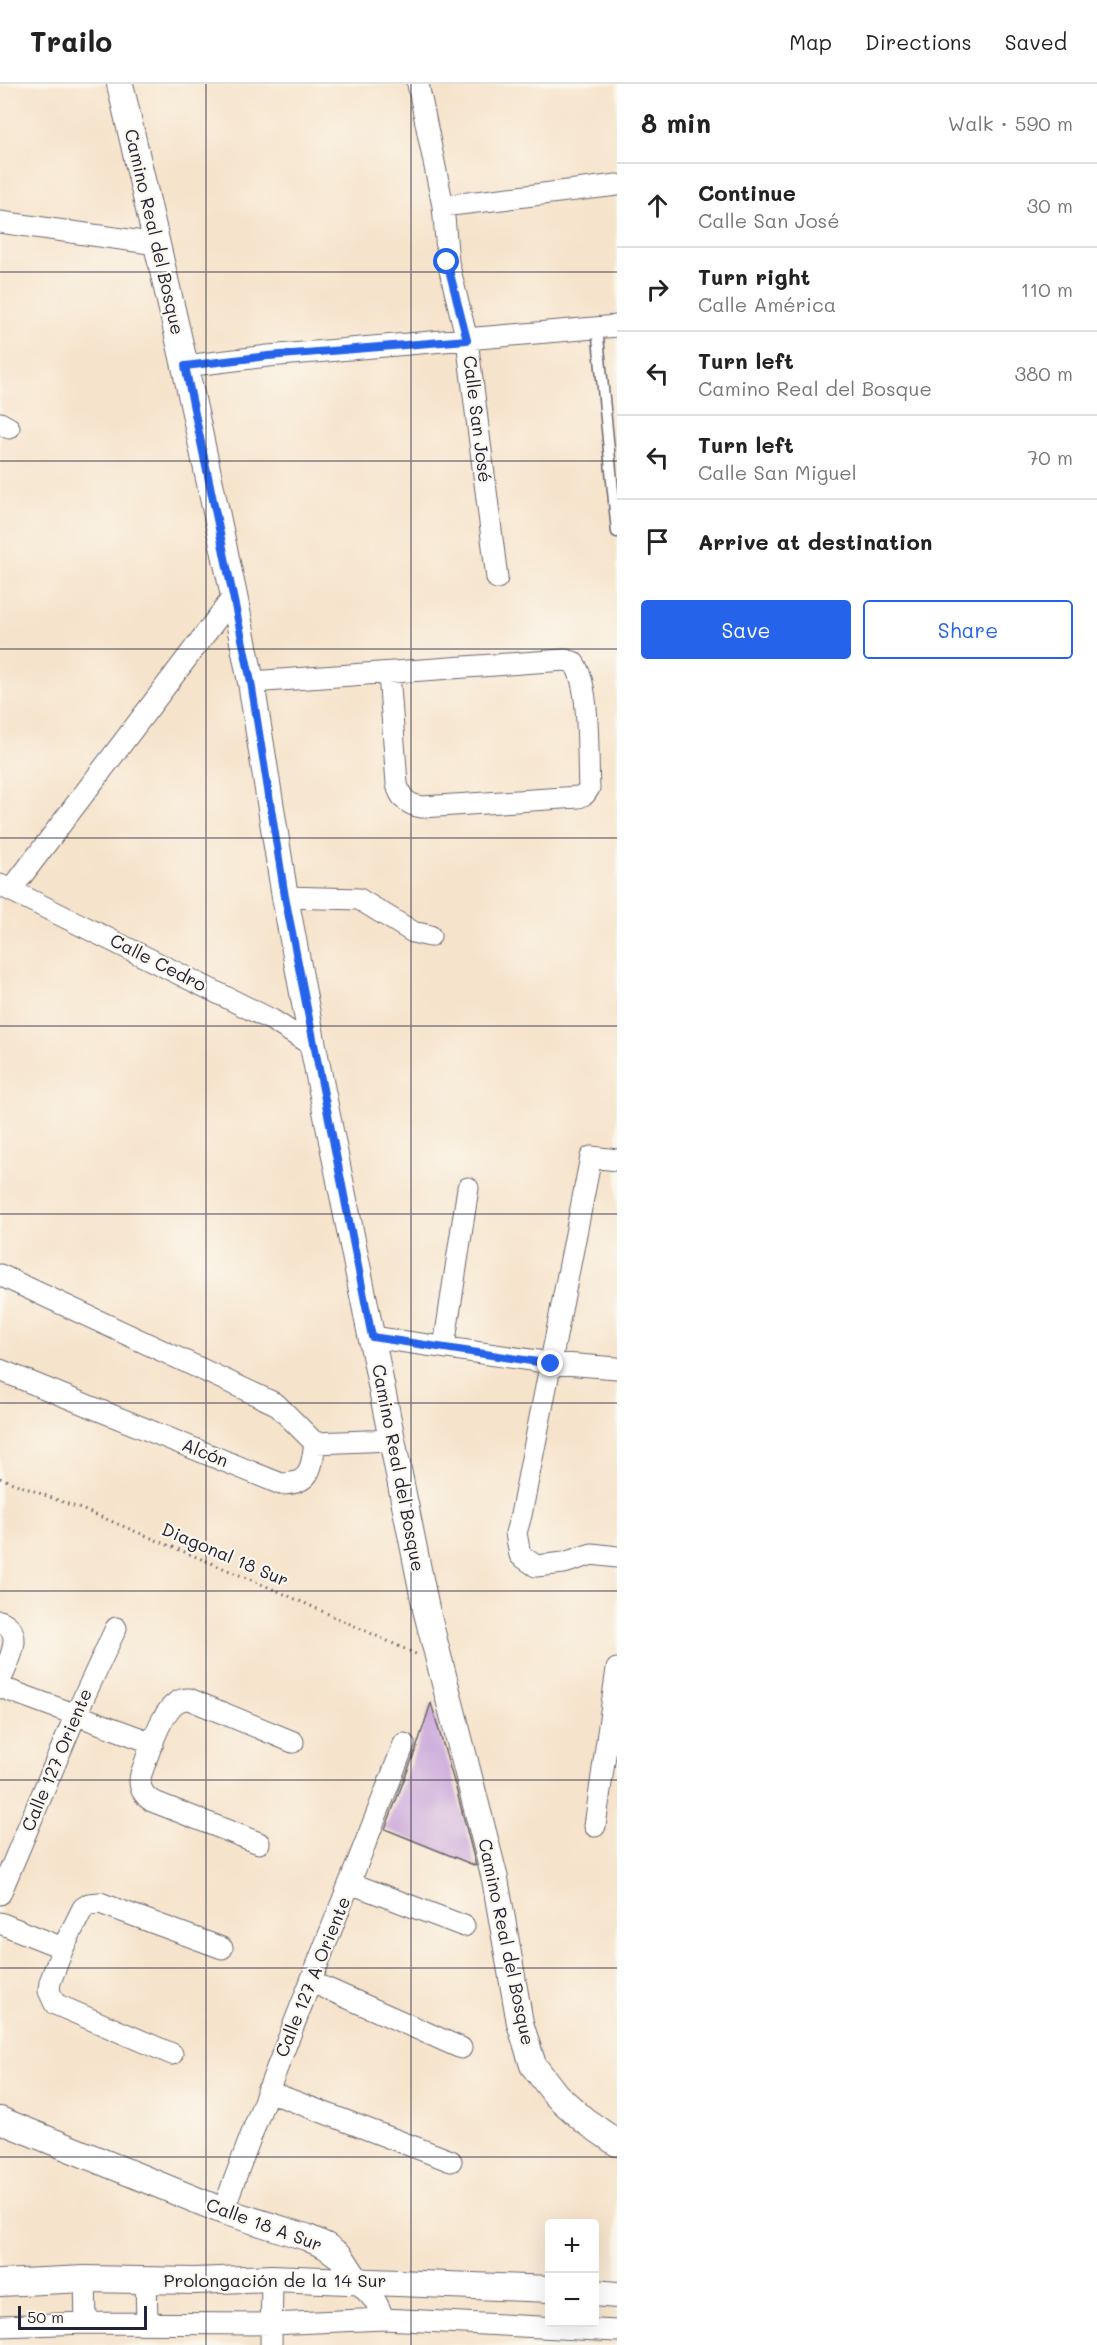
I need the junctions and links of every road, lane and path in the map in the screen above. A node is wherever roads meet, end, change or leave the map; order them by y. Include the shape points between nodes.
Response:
1 (120, 84) edge
2 (418, 84) edge
3 (617, 185) edge
4 (442, 206) junction
5 (0, 222) edge
6 (157, 244) junction
7 (607, 326) edge
8 (467, 340) junction
9 (185, 366) junction
10 (617, 532) edge
11 (497, 578) dead end
12 (234, 596) junction
13 (389, 673) junction
14 (251, 682) junction
15 (6, 888) edge
16 (285, 897) junction
17 (430, 936) dead end
18 (313, 1046) junction
19 (617, 1160) edge
20 (468, 1188) dead end
21 (0, 1275) edge
22 (372, 1337) junction
23 (444, 1347) junction
24 (551, 1364) junction
25 (617, 1368) edge
26 (0, 1370) edge
27 (392, 1440) junction
28 (315, 1443) junction
29 (0, 1478) edge
30 (617, 1557) edge
31 (0, 1621) edge
32 (116, 1628) dead end
33 (439, 1657) junction
34 (617, 1669) edge
35 (0, 1681) edge
36 (0, 1687) edge
37 (614, 1696) edge
38 (76, 1714) junction
39 (293, 1742) dead end
40 (153, 1743) junction
41 (404, 1744) dead end
42 (595, 1827) dead end
43 (259, 1843) dead end
44 (350, 1883) junction
45 (0, 1893) edge
46 (0, 1923) edge
47 (464, 1926) dead end
48 (63, 1948) junction
49 (222, 1948) dead end
50 (312, 1982) junction
51 (461, 2048) dead end
52 (172, 2054) dead end
53 (267, 2091) junction
54 (0, 2120) edge
55 (617, 2143) edge
56 (451, 2161) dead end
57 (223, 2211) junction
58 (272, 2278) junction
59 (85, 2279) junction
60 (146, 2280) junction
61 (356, 2280) junction
62 (0, 2283) edge
63 (545, 2289) edge
64 (599, 2293) edge
65 (617, 2295) edge
66 (384, 2319) junction
67 (86, 2323) junction
68 (147, 2323) junction
69 (0, 2326) edge
70 (617, 2331) edge
71 (271, 2335) edge

1 - 6 street, Camino Real del Bosque
2 - 4 street, Calle San José
3 - 4 street
4 - 8 street, Calle San José via 447,262
5 - 6 street
6 - 9 street, Camino Real del Bosque
7 - 8 street
7 - 10 lane
8 - 9 street
8 - 11 street, Calle San José
9 - 12 street, Camino Real del Bosque
12 - 14 street, Camino Real del Bosque
12 - 15 street
13 - 13 street via 573,662 582,677 585,696 589,788 579,797 412,805 399,793 397,784
13 - 14 street
14 - 16 street, Camino Real del Bosque
15 - 18 street, Calle Cedro via 272,1020
16 - 17 street via 359,899 413,932
16 - 18 street, Camino Real del Bosque
18 - 22 street, Camino Real del Bosque
19 - 24 street via 591,1157
20 - 23 street
21 - 28 street via 276,1404
22 - 23 street
22 - 27 street, Camino Real del Bosque
23 - 24 street
24 - 25 street
24 - 30 street via 516,1533 520,1555 536,1566 592,1554
26 - 28 street, Alcón via 281,1484 304,1479 310,1471
27 - 28 street
27 - 33 street, Camino Real del Bosque
29 - 33 path, Diagonal 18 Sur via 280,1592 416,1653
31 - 35 street via 15,1637
32 - 38 street, Calle 127 Oriente
33 - 55 street, Camino Real del Bosque via 495,1880 520,2023 533,2065 556,2095
34 - 37 street
36 - 38 street
37 - 42 street
38 - 40 street
38 - 45 street, Calle 127 Oriente
39 - 40 street via 183,1698 167,1711
40 - 43 street via 139,1782 146,1796
41 - 44 street, Calle 127 A Oriente
44 - 47 street
44 - 50 street, Calle 127 A Oriente
46 - 48 street
48 - 49 street via 83,1908 100,1903
48 - 52 street via 50,1982 55,2004
50 - 51 street
50 - 53 street, Calle 127 A Oriente
53 - 56 street
53 - 57 street, Calle 127 A Oriente
54 - 57 street, Calle 18 A Sur
57 - 61 street, Calle 18 A Sur via 326,2246 341,2258
58 - 60 street, Prolongación de la 14 Sur
58 - 61 street, Prolongación de la 14 Sur
58 - 71 street
59 - 60 street, Prolongación de la 14 Sur
59 - 62 street, Prolongación de la 14 Sur
59 - 67 street
60 - 68 street
61 - 63 street, Prolongación de la 14 Sur
61 - 66 street, Calle 18 A Sur via 376,2302
64 - 65 street
66 - 70 street
66 - 71 street
67 - 68 street
67 - 69 street
68 - 71 street

